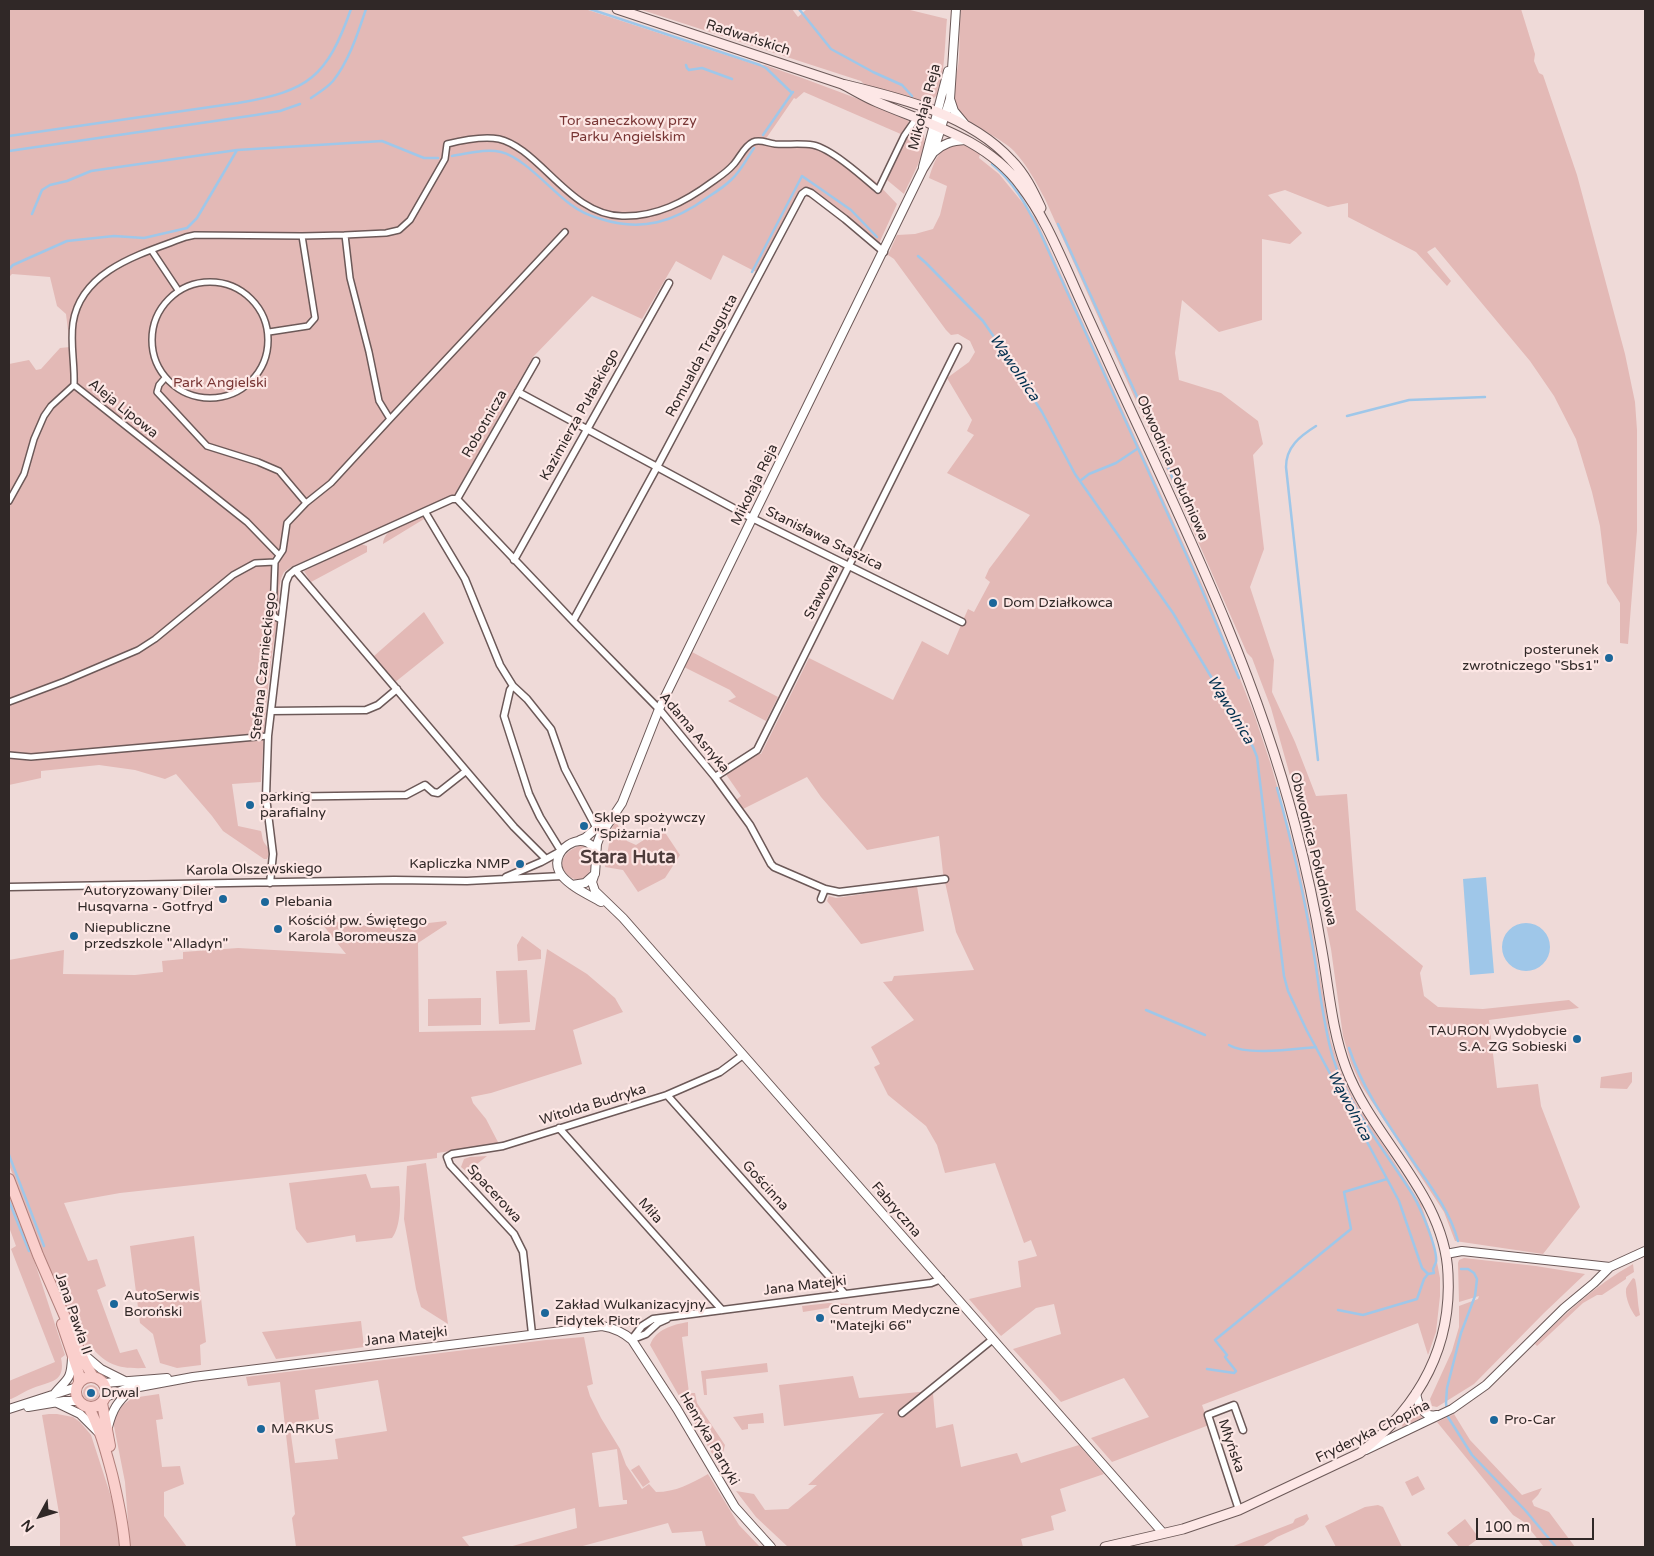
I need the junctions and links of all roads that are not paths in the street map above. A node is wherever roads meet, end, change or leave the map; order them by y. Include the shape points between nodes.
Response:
1 (618, 9) edge
2 (956, 9) edge
3 (953, 52) junction
4 (842, 84) junction
5 (950, 99) junction
6 (941, 115) junction
7 (912, 123) dead end
8 (937, 126) junction
9 (971, 129) junction
10 (965, 140) junction
11 (933, 153) junction
12 (923, 169) junction
13 (565, 232) dead end
14 (345, 235) junction
15 (302, 236) junction
16 (1053, 239) junction
17 (152, 250) junction
18 (884, 252) junction
19 (669, 283) dead end
20 (178, 290) junction
21 (269, 332) junction
22 (958, 347) dead end
23 (536, 361) dead end
24 (166, 378) junction
25 (74, 385) junction
26 (518, 392) junction
27 (390, 419) junction
28 (587, 428) junction
29 (657, 467) junction
30 (457, 499) junction
31 (9, 501) edge
32 (306, 503) junction
33 (425, 512) junction
34 (753, 518) junction
35 (279, 555) junction
36 (514, 560) junction
37 (275, 562) junction
38 (849, 565) junction
39 (295, 570) junction
40 (281, 620) junction
41 (572, 621) junction
42 (962, 622) dead end
43 (513, 686) junction
44 (397, 689) junction
45 (9, 702) edge
46 (659, 709) junction
47 (271, 711) junction
48 (268, 736) junction
49 (9, 755) edge
50 (466, 771) junction
51 (715, 777) junction
52 (266, 797) junction
53 (614, 815) junction
54 (596, 827) junction
55 (600, 836) junction
56 (576, 841) junction
57 (561, 851) junction
58 (597, 855) junction
59 (546, 859) junction
60 (596, 874) junction
61 (562, 876) junction
62 (500, 879) junction
63 (945, 879) dead end
64 (270, 882) junction
65 (572, 885) junction
66 (9, 887) edge
67 (825, 889) junction
68 (821, 899) dead end
69 (609, 906) junction
70 (743, 1055) junction
71 (667, 1095) junction
72 (559, 1128) junction
73 (448, 1161) joint
74 (9, 1180) edge
75 (1645, 1251) edge
76 (1446, 1254) junction
77 (38, 1255) junction
78 (1610, 1267) junction
79 (941, 1279) junction
80 (845, 1294) junction
81 (722, 1310) junction
82 (532, 1334) junction
83 (632, 1339) junction
84 (994, 1339) junction
85 (77, 1354) junction
86 (93, 1377) junction
87 (104, 1383) junction
88 (78, 1385) junction
89 (129, 1385) junction
90 (1416, 1394) junction
91 (54, 1398) junction
92 (104, 1400) junction
93 (78, 1401) junction
94 (89, 1408) junction
95 (9, 1410) edge
96 (902, 1413) dead end
97 (1442, 1414) junction
98 (1243, 1430) dead end
99 (103, 1432) junction
100 (1360, 1453) junction
101 (120, 1506) junction
102 (1239, 1510) junction
103 (1163, 1533) junction
104 (125, 1547) edge
105 (771, 1547) edge
106 (1105, 1547) edge

1 - 4 main road, Radwańskich
2 - 3 street, Mikołaja Reja
3 - 5 street, Mikołaja Reja
3 - 6 street, Mikołaja Reja
4 - 6 main road, Radwańskich via 876,92
4 - 8 main road, Radwańskich
5 - 6 street, Mikołaja Reja
5 - 9 street via 957,115
6 - 8 street, Mikołaja Reja
6 - 9 main road, Radwańskich
7 - 14 street via 878,190 854,170 815,146 753,142 721,176 696,194 650,214 620,216 589,207 514,145 500,139 466,140 446,144 445,159 410,220 400,230
8 - 10 main road, Radwańskich
8 - 11 street, Mikołaja Reja
8 - 12 street, Mikołaja Reja
9 - 16 main road, Radwańskich via 1000,149 1019,168 1044,213
10 - 11 street via 942,144
10 - 16 main road, Radwańskich via 1012,174
11 - 12 street, Mikołaja Reja
12 - 18 street, Mikołaja Reja
13 - 27 street
14 - 15 street, Aleja Lipowa
14 - 27 street via 350,278 379,401
15 - 17 street, Aleja Lipowa via 195,236
15 - 21 street via 314,318 308,326
16 - 76 main road, Obwodnica Południowa via 1192,546 1263,718 1301,845 1334,1027 1347,1072 1421,1192
17 - 20 street
17 - 25 street, Aleja Lipowa via 116,266 90,288 77,308 72,325
18 - 29 street, Romualda Traugutta via 811,194 806,191 802,194
18 - 34 street, Mikołaja Reja
19 - 28 street, Kazimierza Pułaskiego
20 - 21 street via 214,281 234,286 256,304
20 - 24 street via 159,312 152,336 155,359
21 - 24 street via 260,372 238,392 220,398 201,398 183,391
22 - 38 street, Stawowa
23 - 26 street, Robotnicza
24 - 32 street via 157,392 207,446 279,472
25 - 31 street via 44,416 24,474
25 - 35 street, Aleja Lipowa via 247,522
26 - 28 street, Stanisława Staszica
26 - 30 street, Robotnicza
27 - 32 street via 330,483
28 - 29 street, Stanisława Staszica
28 - 36 street, Kazimierza Pułaskiego
29 - 34 street, Stanisława Staszica
29 - 41 street, Romualda Traugutta
30 - 33 street
30 - 36 street, Adama Asnyka
32 - 35 street via 287,523 285,546
33 - 39 street
33 - 43 street via 465,579 500,665
34 - 38 street, Stanisława Staszica
34 - 46 street, Mikołaja Reja
35 - 37 street
36 - 41 street, Adama Asnyka
37 - 40 street via 273,614
37 - 45 street via 245,567 138,650
38 - 42 street, Stanisława Staszica
38 - 51 street, Stawowa via 757,750
39 - 40 street, Stefana Czarnieckiego via 286,582
39 - 44 street
40 - 47 street, Stefana Czarnieckiego
41 - 46 street, Adama Asnyka
43 - 54 street via 551,729 565,769
43 - 57 street via 504,716 529,794
44 - 47 street via 378,705 366,710
44 - 50 street
46 - 51 street, Adama Asnyka
46 - 53 street, Mikołaja Reja via 627,792
47 - 48 street, Stefana Czarnieckiego
48 - 49 street via 31,757
48 - 52 street, Stefana Czarnieckiego
50 - 52 street via 438,793 425,786 406,795
50 - 59 street
51 - 67 street, Adama Asnyka via 750,825 771,864
52 - 64 street, Stefana Czarnieckiego via 272,854
53 - 54 street
53 - 55 street, Mikołaja Reja
54 - 55 street
54 - 56 street via 586,838
55 - 58 street
56 - 57 street
56 - 58 street via 590,843
57 - 59 street, Karola Olszewskiego
57 - 61 street via 557,866
58 - 60 street
59 - 62 street, Karola Olszewskiego
60 - 65 street via 586,884
60 - 69 street, Fabryczna via 593,888
61 - 62 street, Karola Olszewskiego
61 - 65 street
62 - 64 street, Karola Olszewskiego
63 - 67 street, Adama Asnyka via 839,892
64 - 66 street, Karola Olszewskiego
65 - 69 street, Fabryczna
67 - 68 street
69 - 70 street, Fabryczna
70 - 71 street, Witolda Budryka via 713,1076
70 - 79 street, Fabryczna
71 - 72 street, Witolda Budryka
71 - 80 street, Gościnna
72 - 73 street, Witolda Budryka via 502,1146 449,1155
72 - 81 street, Miła
73 - 82 street, Spacerowa via 520,1242
74 - 77 main road, Jana Pawła II
75 - 78 street
76 - 78 street via 1462,1251
76 - 90 main road, Obwodnica Południowa via 1448,1293 1443,1334 1431,1368
77 - 85 main road, Jana Pawła II
77 - 85 main road, Jana Pawła II via 74,1336
78 - 97 street, Fryderyka Chopina via 1486,1385
79 - 80 street, Jana Matejki
79 - 84 street, Fabryczna
80 - 81 street, Jana Matejki
81 - 83 street, Jana Matejki via 671,1316 646,1334
82 - 83 street, Jana Matejki via 602,1326
82 - 89 street, Jana Matejki
83 - 105 street, Henryka Partyki via 735,1507
84 - 96 street
84 - 103 street, Fabryczna
85 - 86 main road, Jana Pawła II
85 - 88 main road, Jana Pawła II
85 - 89 street
85 - 91 street via 69,1379
86 - 87 main road
86 - 88 main road via 85,1378
87 - 89 street, Jana Matejki
87 - 92 main road via 107,1390
88 - 91 street
88 - 93 main road
89 - 92 street, Jana Matejki
89 - 99 street via 113,1408
90 - 97 street via 1419,1406 1426,1414
90 - 100 main road, Obwodnica Południowa via 1390,1427
91 - 93 street
91 - 95 street
91 - 99 street
92 - 94 main road
92 - 99 main road
93 - 94 main road
94 - 99 main road
97 - 100 street, Fryderyka Chopina
98 - 102 street, Młyńska via 1234,1405 1208,1415
99 - 101 main road
99 - 101 main road via 116,1476
100 - 102 main road, Fryderyka Chopina
101 - 104 main road
102 - 103 main road, Fryderyka Chopina
103 - 106 main road, Fryderyka Chopina

